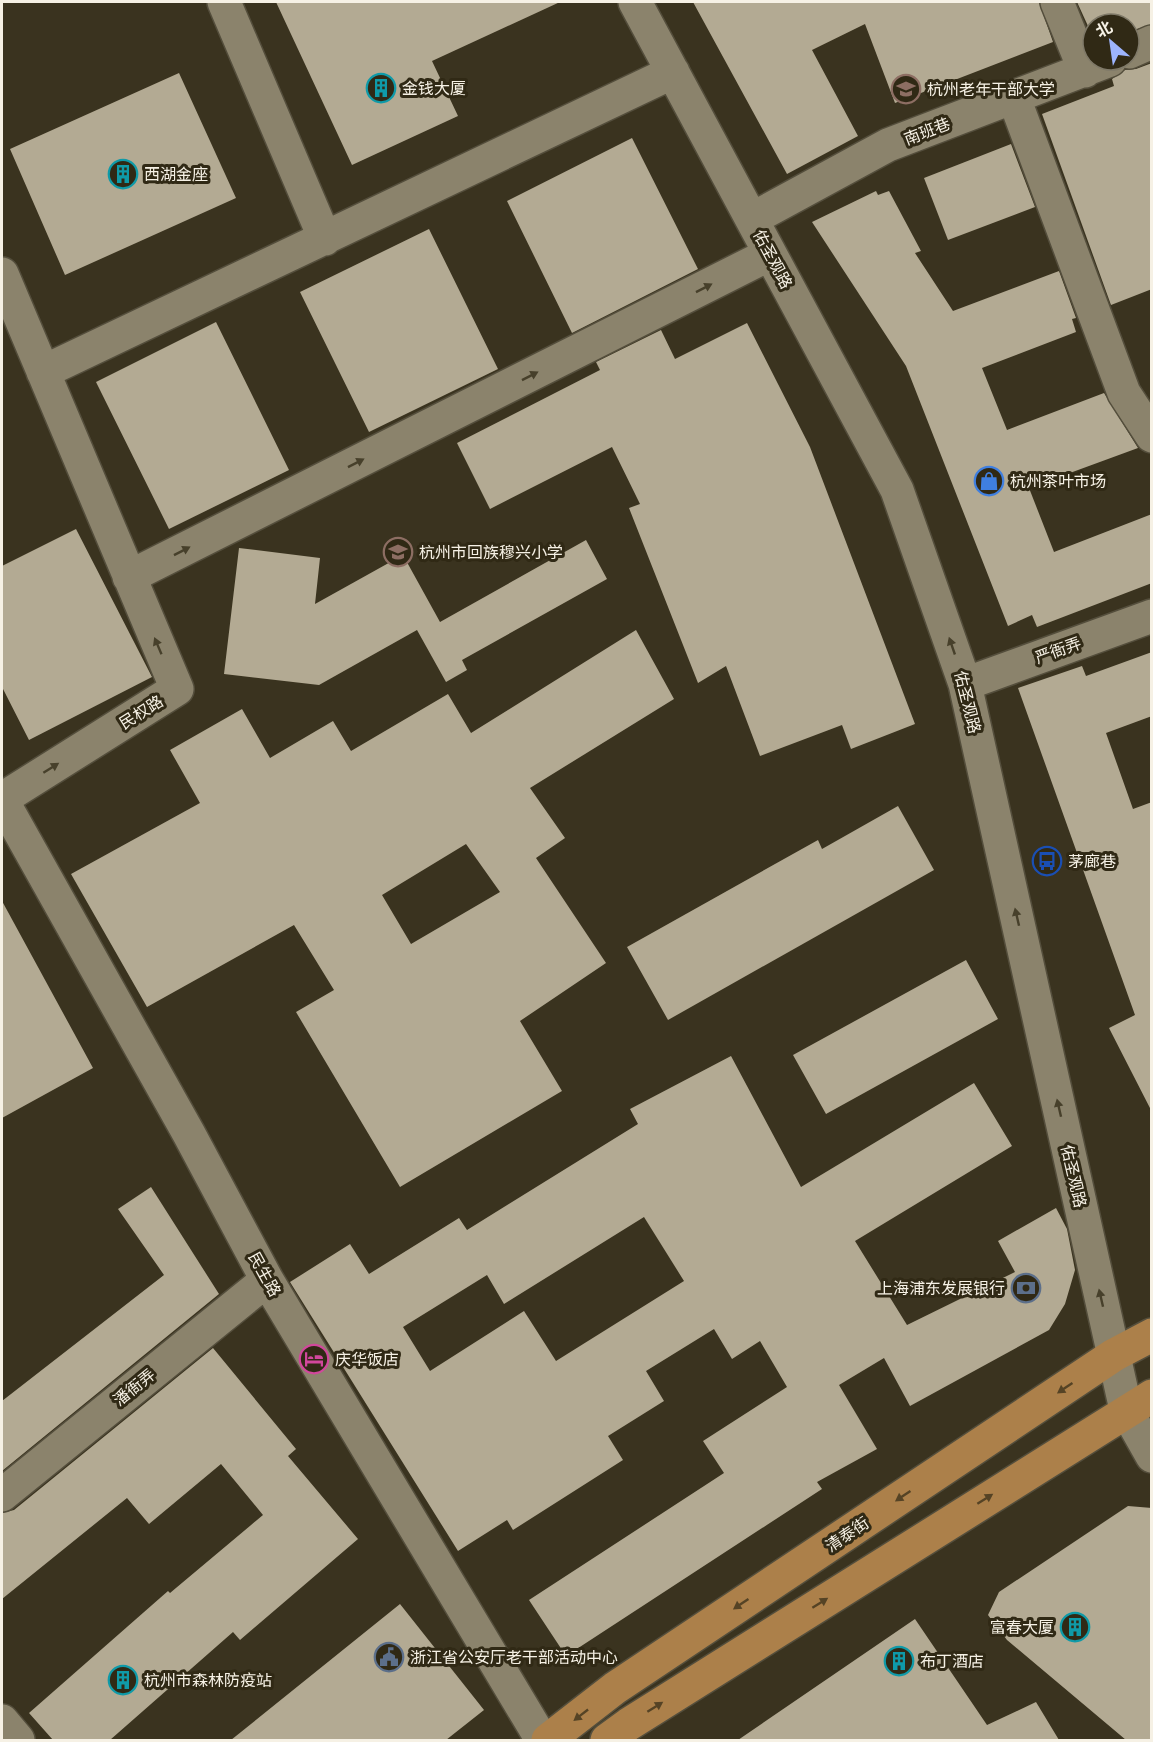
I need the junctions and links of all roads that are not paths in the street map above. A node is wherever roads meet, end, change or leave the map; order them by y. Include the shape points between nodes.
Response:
1 (224, 2) edge
2 (635, 2) edge
3 (1057, 2) edge
4 (1081, 40) edge
5 (1081, 71) edge
6 (673, 72) junction
7 (1014, 98) junction
8 (752, 219) junction
9 (325, 239) junction
10 (770, 254) junction
11 (2, 274) edge
12 (43, 372) junction
13 (1152, 436) edge
14 (129, 577) junction
15 (1152, 616) edge
16 (965, 684) junction
17 (2, 800) edge
18 (267, 1280) junction
19 (1152, 1335) edge
20 (1114, 1355) junction
21 (1139, 1403) edge
22 (1152, 1456) edge
23 (2, 1495) edge
24 (2, 1721) edge
25 (18, 1740) edge
26 (542, 1740) edge
27 (548, 1740) edge
28 (608, 1740) edge

1 - 9 street
2 - 6 street, 佑圣观路
3 - 4 street
5 - 7 street, 南班巷
6 - 8 street, 佑圣观路
6 - 9 street
7 - 8 street, 南班巷 via 888,145
7 - 13 street via 1124,393
8 - 10 street, 佑圣观路
9 - 12 street
14 -> 10 street
16 -> 10 street, 佑圣观路 via 897,490
11 - 12 street
12 - 14 street
17 -> 14 street, 民权路 via 177,689
15 - 16 street, 严衙弄
20 -> 16 street, 佑圣观路
17 - 18 street, 民生路
18 - 23 street, 潘衙弄
18 - 26 street, 民生路
19 - 20 main road, 清泰街
20 - 21 street, 佑圣观路
20 -> 27 main road, 清泰街 via 615,1688
21 - 22 street, 佑圣观路
28 -> 21 main road
24 - 25 street

